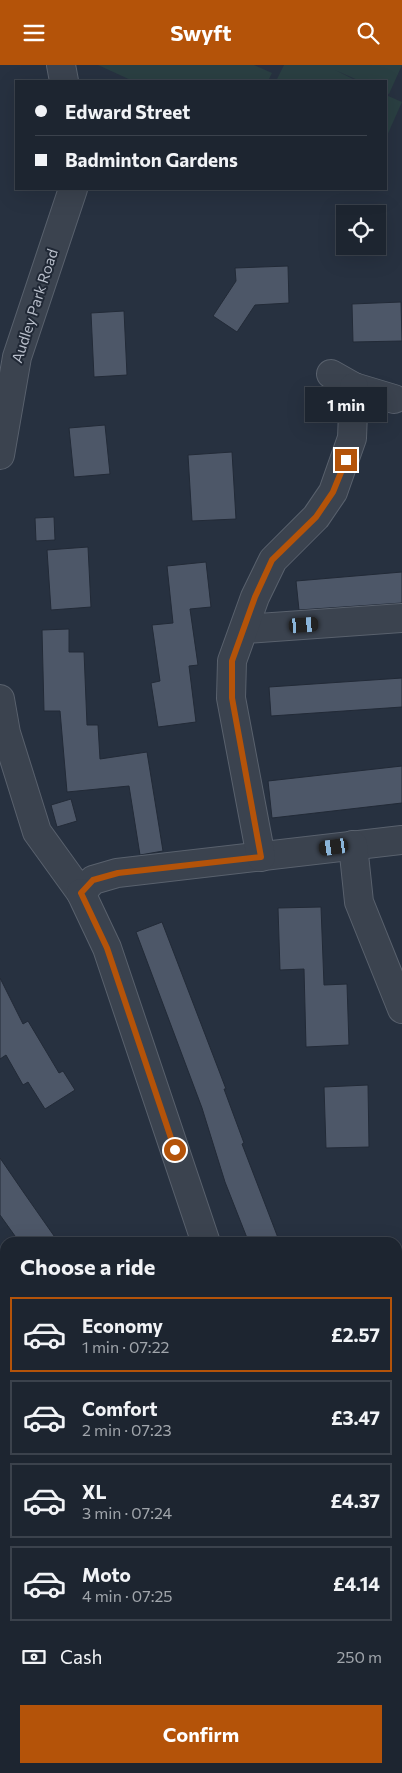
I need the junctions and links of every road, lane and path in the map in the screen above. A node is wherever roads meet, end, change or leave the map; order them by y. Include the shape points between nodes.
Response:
1 (61, 65) edge
2 (64, 80) edge
3 (73, 190) edge
4 (394, 399) dead end
5 (0, 455) edge
6 (402, 618) edge
7 (245, 629) junction
8 (0, 699) edge
9 (402, 840) edge
10 (353, 845) junction
11 (261, 857) junction
12 (81, 893) junction
13 (397, 981) edge
14 (402, 1009) edge
15 (204, 1237) edge

1 - 2 street
3 - 5 street, Audley Park Road via 17,357
4 - 7 street via 342,381 352,438 333,492 316,517 272,560
6 - 7 street
7 - 11 street via 232,661 232,698
8 - 12 street via 6,733 37,832
9 - 10 street
10 - 11 street
10 - 13 street via 359,902
11 - 12 street via 118,873 93,880
12 - 15 street via 107,948
13 - 14 street

